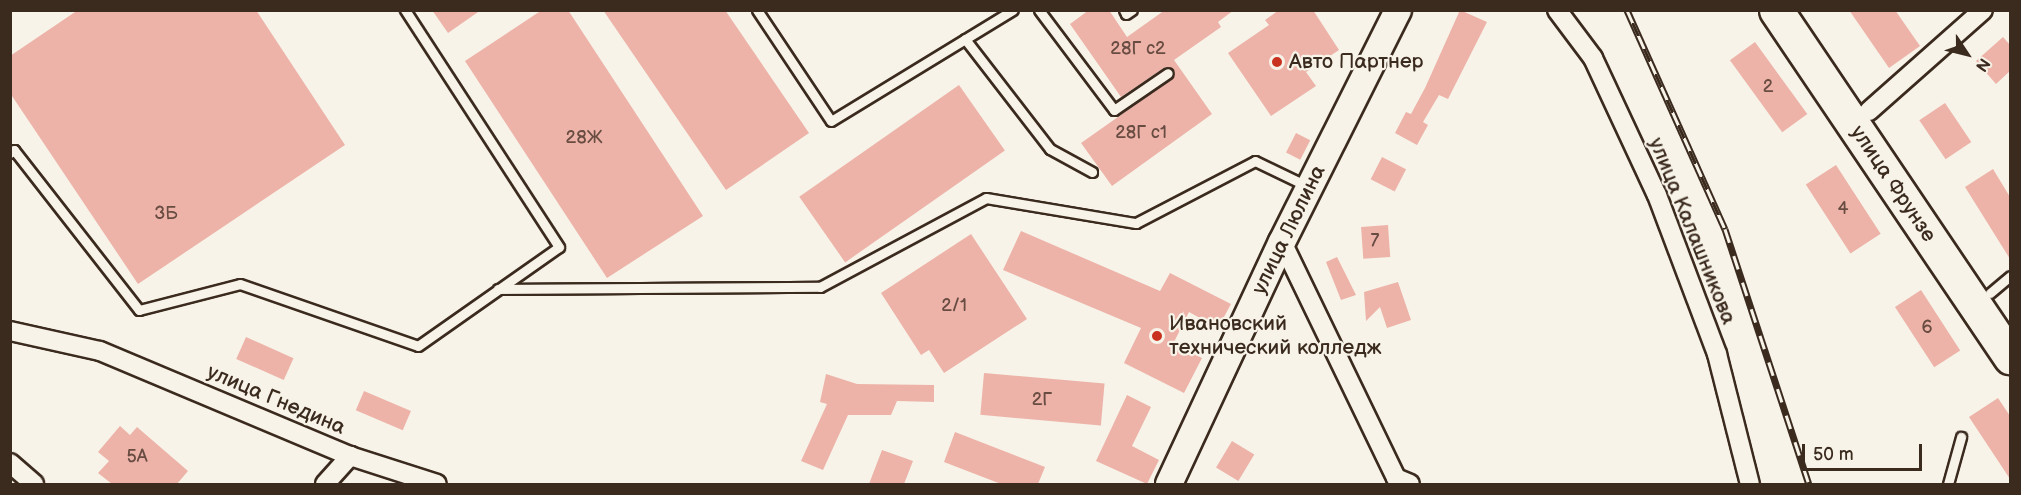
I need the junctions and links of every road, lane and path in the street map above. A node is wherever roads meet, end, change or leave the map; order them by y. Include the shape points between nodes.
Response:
1 (405, 10) edge
2 (757, 10) edge
3 (1013, 10) edge
4 (1039, 10) edge
5 (1124, 10) edge
6 (1132, 10) edge
7 (1398, 10) edge
8 (1557, 10) edge
9 (1801, 10) edge
10 (1983, 10) edge
11 (1777, 11) edge
12 (965, 39) junction
13 (1168, 73) dead end
14 (1860, 117) junction
15 (10, 153) edge
16 (1092, 172) dead end
17 (1309, 188) junction
18 (1282, 242) junction
19 (2000, 285) edge
20 (498, 289) junction
21 (2010, 323) edge
22 (10, 332) edge
23 (2010, 357) edge
24 (1961, 437) dead end
25 (350, 456) junction
26 (10, 463) edge
27 (1400, 482) edge
28 (34, 484) edge
29 (324, 484) edge
30 (437, 484) edge
31 (1169, 484) edge
32 (1750, 484) edge
33 (1948, 484) edge

1 - 20 lane via 559,247
2 - 12 lane via 831,121
3 - 12 lane
4 - 13 lane via 1114,110
5 - 6 lane via 1126,14
7 - 17 main road, улица Люлина
8 - 32 street, улица Калашникова via 1593,58 1657,195 1717,354
9 - 14 highway, улица Фрунзе
10 - 14 street
11 - 14 highway, улица Фрунзе
12 - 16 lane via 1050,149
14 - 19 highway, улица Фрунзе
14 - 23 highway, улица Фрунзе
15 - 20 lane via 14,150 139,310 240,284 418,346
17 - 18 main road, улица Люлина
17 - 20 lane via 1255,161 1136,223 986,198 820,287
18 - 27 street
18 - 31 main road, улица Люлина
19 - 21 highway, улица Фрунзе
22 - 25 street, улица Гнедина via 100,351
24 - 33 lane
25 - 29 street
25 - 30 street, улица Гнедина
26 - 28 street

